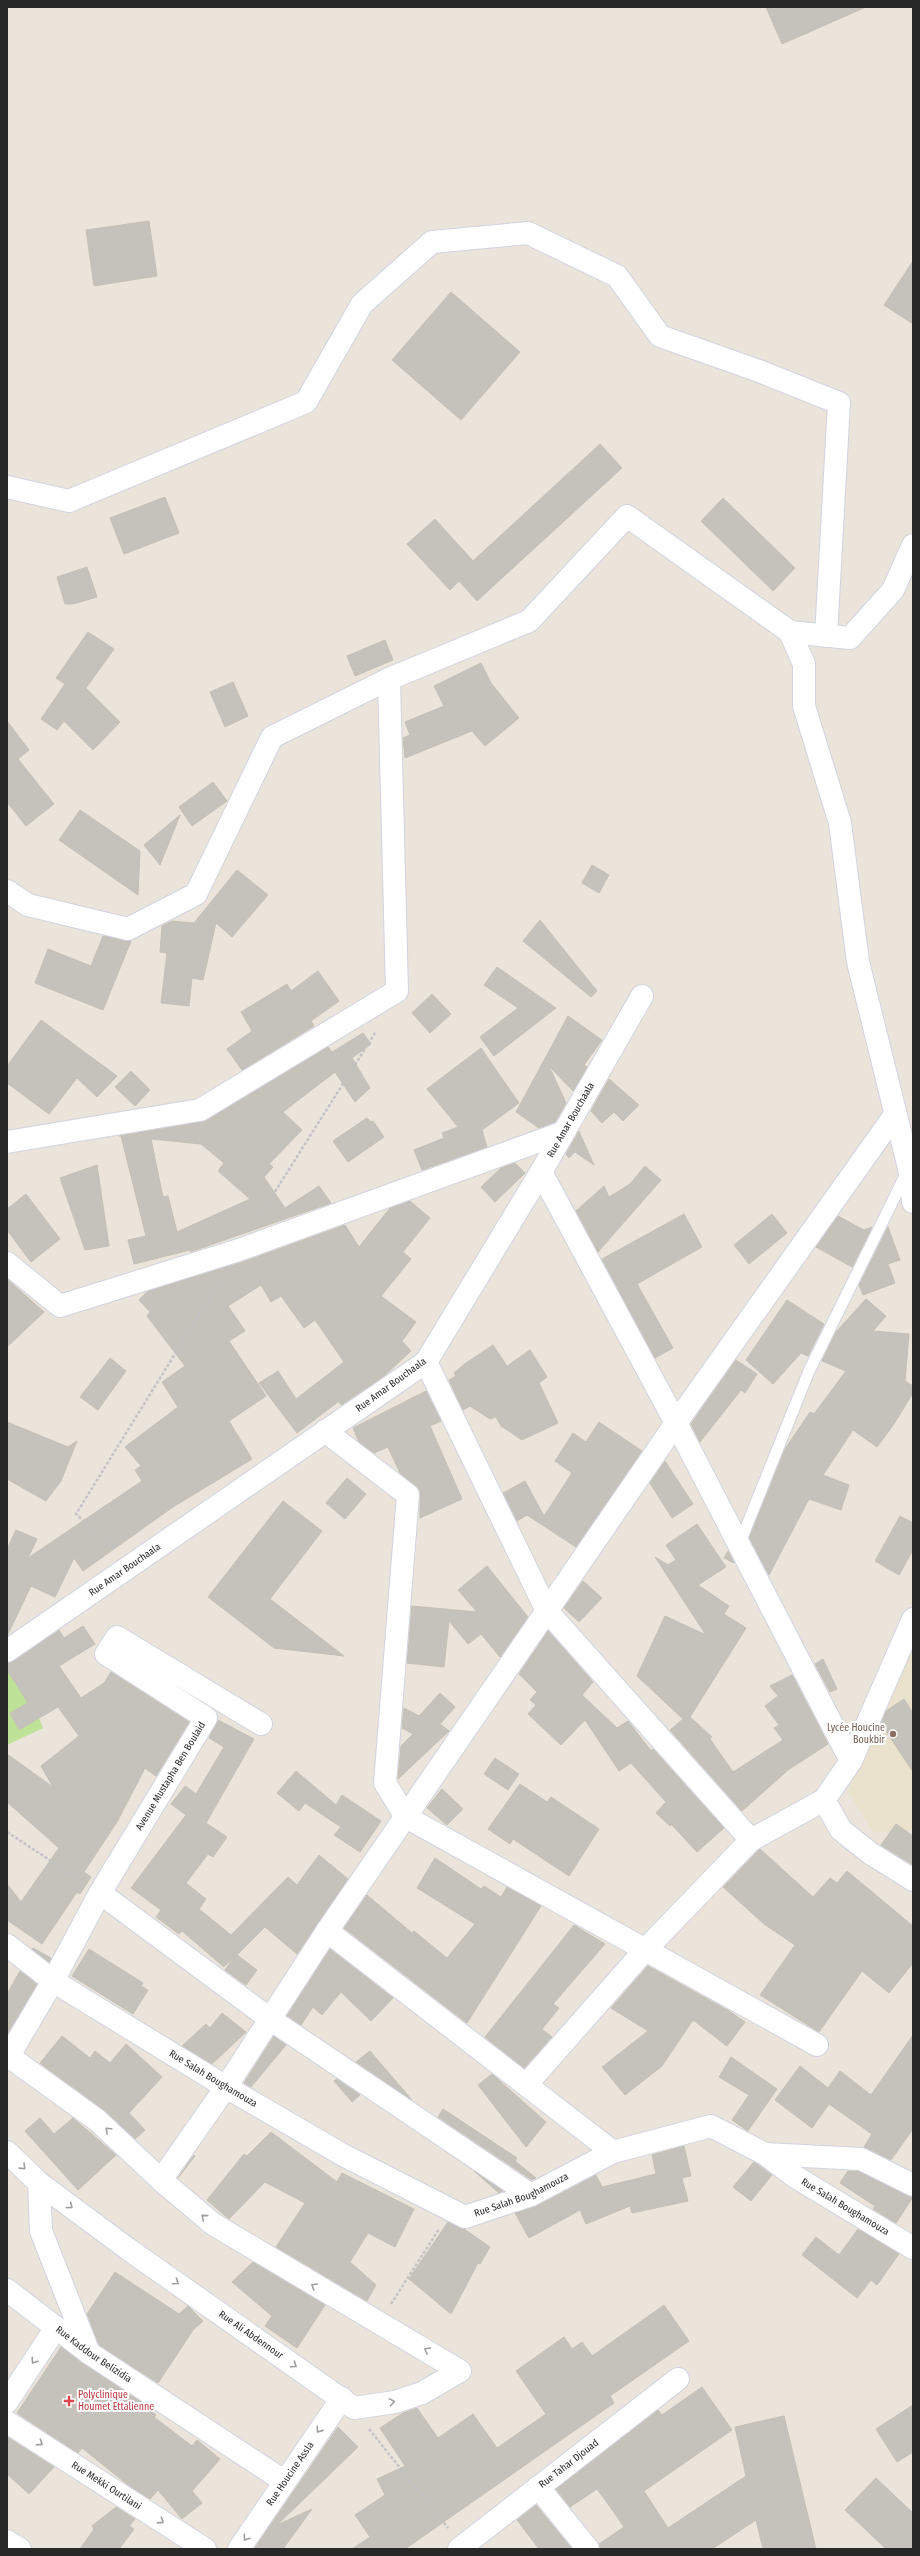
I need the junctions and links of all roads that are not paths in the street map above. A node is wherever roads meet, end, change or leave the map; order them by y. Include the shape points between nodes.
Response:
1 (7, 487) edge
2 (913, 545) edge
3 (790, 632) junction
4 (826, 636) junction
5 (389, 679) junction
6 (7, 891) edge
7 (642, 996) dead end
8 (894, 1116) junction
9 (564, 1132) junction
10 (7, 1142) edge
11 (909, 1168) junction
12 (541, 1172) junction
13 (913, 1202) edge
14 (7, 1263) edge
15 (426, 1362) junction
16 (676, 1423) junction
17 (325, 1431) junction
18 (739, 1545) junction
19 (547, 1611) junction
20 (913, 1620) edge
21 (7, 1650) edge
22 (261, 1724) dead end
23 (851, 1761) junction
24 (824, 1800) junction
25 (406, 1817) junction
26 (751, 1840) junction
27 (913, 1880) edge
28 (100, 1893) junction
29 (327, 1932) junction
30 (7, 1945) edge
31 (645, 1950) junction
32 (53, 1981) junction
33 (270, 2019) junction
34 (817, 2045) dead end
35 (8, 2057) edge
36 (526, 2085) junction
37 (226, 2087) junction
38 (7, 2152) edge
39 (613, 2152) junction
40 (765, 2154) junction
41 (161, 2180) junction
42 (39, 2183) junction
43 (913, 2185) edge
44 (531, 2195) junction
45 (913, 2248) edge
46 (7, 2290) edge
47 (55, 2329) junction
48 (89, 2353) junction
49 (678, 2379) dead end
50 (7, 2402) edge
51 (348, 2403) junction
52 (7, 2422) edge
53 (284, 2481) junction
54 (538, 2488) junction
55 (7, 2541) edge
56 (462, 2548) edge
57 (20, 2549) edge
58 (205, 2549) edge
59 (239, 2549) edge
60 (588, 2549) edge

1 - 4 street via 69,501 306,402 362,304 432,242 528,233 617,276 660,336 840,403
2 - 4 street via 893,590 850,638
3 - 4 street
3 - 5 street via 627,516 528,621
3 - 8 street via 804,664 804,706 840,823 858,962
5 - 6 street via 272,737 196,894 128,929 28,905
5 - 10 street via 396,991 200,1110
7 - 9 street, Rue Amar Bouchaala
8 - 11 street
8 - 16 street
9 - 12 street, Rue Amar Bouchaala
9 - 14 street via 239,1250 60,1306
11 - 13 street
11 - 18 lane via 809,1371
12 - 15 street, Rue Amar Bouchaala
12 - 16 street
15 - 17 street, Rue Amar Bouchaala
15 - 19 street
16 - 18 street
16 - 19 street
17 - 21 street, Rue Amar Bouchaala
17 - 25 street via 408,1495 385,1783
18 - 23 street
19 - 25 street
19 - 26 street
20 - 23 street
22 - 28 street, Avenue Mustapha Ben Boulaid via 117,1637 106,1654 206,1718
23 - 24 street
24 - 26 street
24 - 27 street via 841,1830 870,1853
25 - 29 street
25 - 31 street
26 - 31 street
28 - 32 street, Avenue Mustapha Ben Boulaid
28 - 33 street
29 - 33 street
29 - 36 street
30 - 32 street, Rue Salah Boughamouza
31 - 34 street
31 - 36 street
32 - 35 street, Avenue Mustapha Ben Boulaid
32 - 37 street, Rue Salah Boughamouza
33 - 37 street
33 - 44 street
41 -> 35 street via 97,2120
36 - 39 street
37 - 41 street
37 - 44 street, Rue Salah Boughamouza via 343,2155 465,2217
38 -> 42 street, Rue Ali Abdennour
39 - 40 street, Rue Salah Boughamouza via 711,2126
39 - 44 street, Rue Salah Boughamouza
40 - 43 street via 861,2160
40 - 45 street, Rue Salah Boughamouza via 794,2176
51 -> 41 street via 402,2400 422,2393 460,2371 213,2224
42 - 48 street via 41,2231
42 -> 51 street, Rue Ali Abdennour via 128,2249
46 - 47 street, Rue Kaddour Belizidia
47 - 48 street, Rue Kaddour Belizidia
47 -> 50 street
48 - 53 street, Rue Kaddour Belizidia
49 - 54 street, Rue Tahar Djouad
51 -> 53 street, Rue Houcine Assla
52 -> 58 street, Rue Mekki Ourtilani
53 -> 59 street, Rue Houcine Assla
54 - 56 street, Rue Tahar Djouad
54 - 60 street
55 - 57 street

